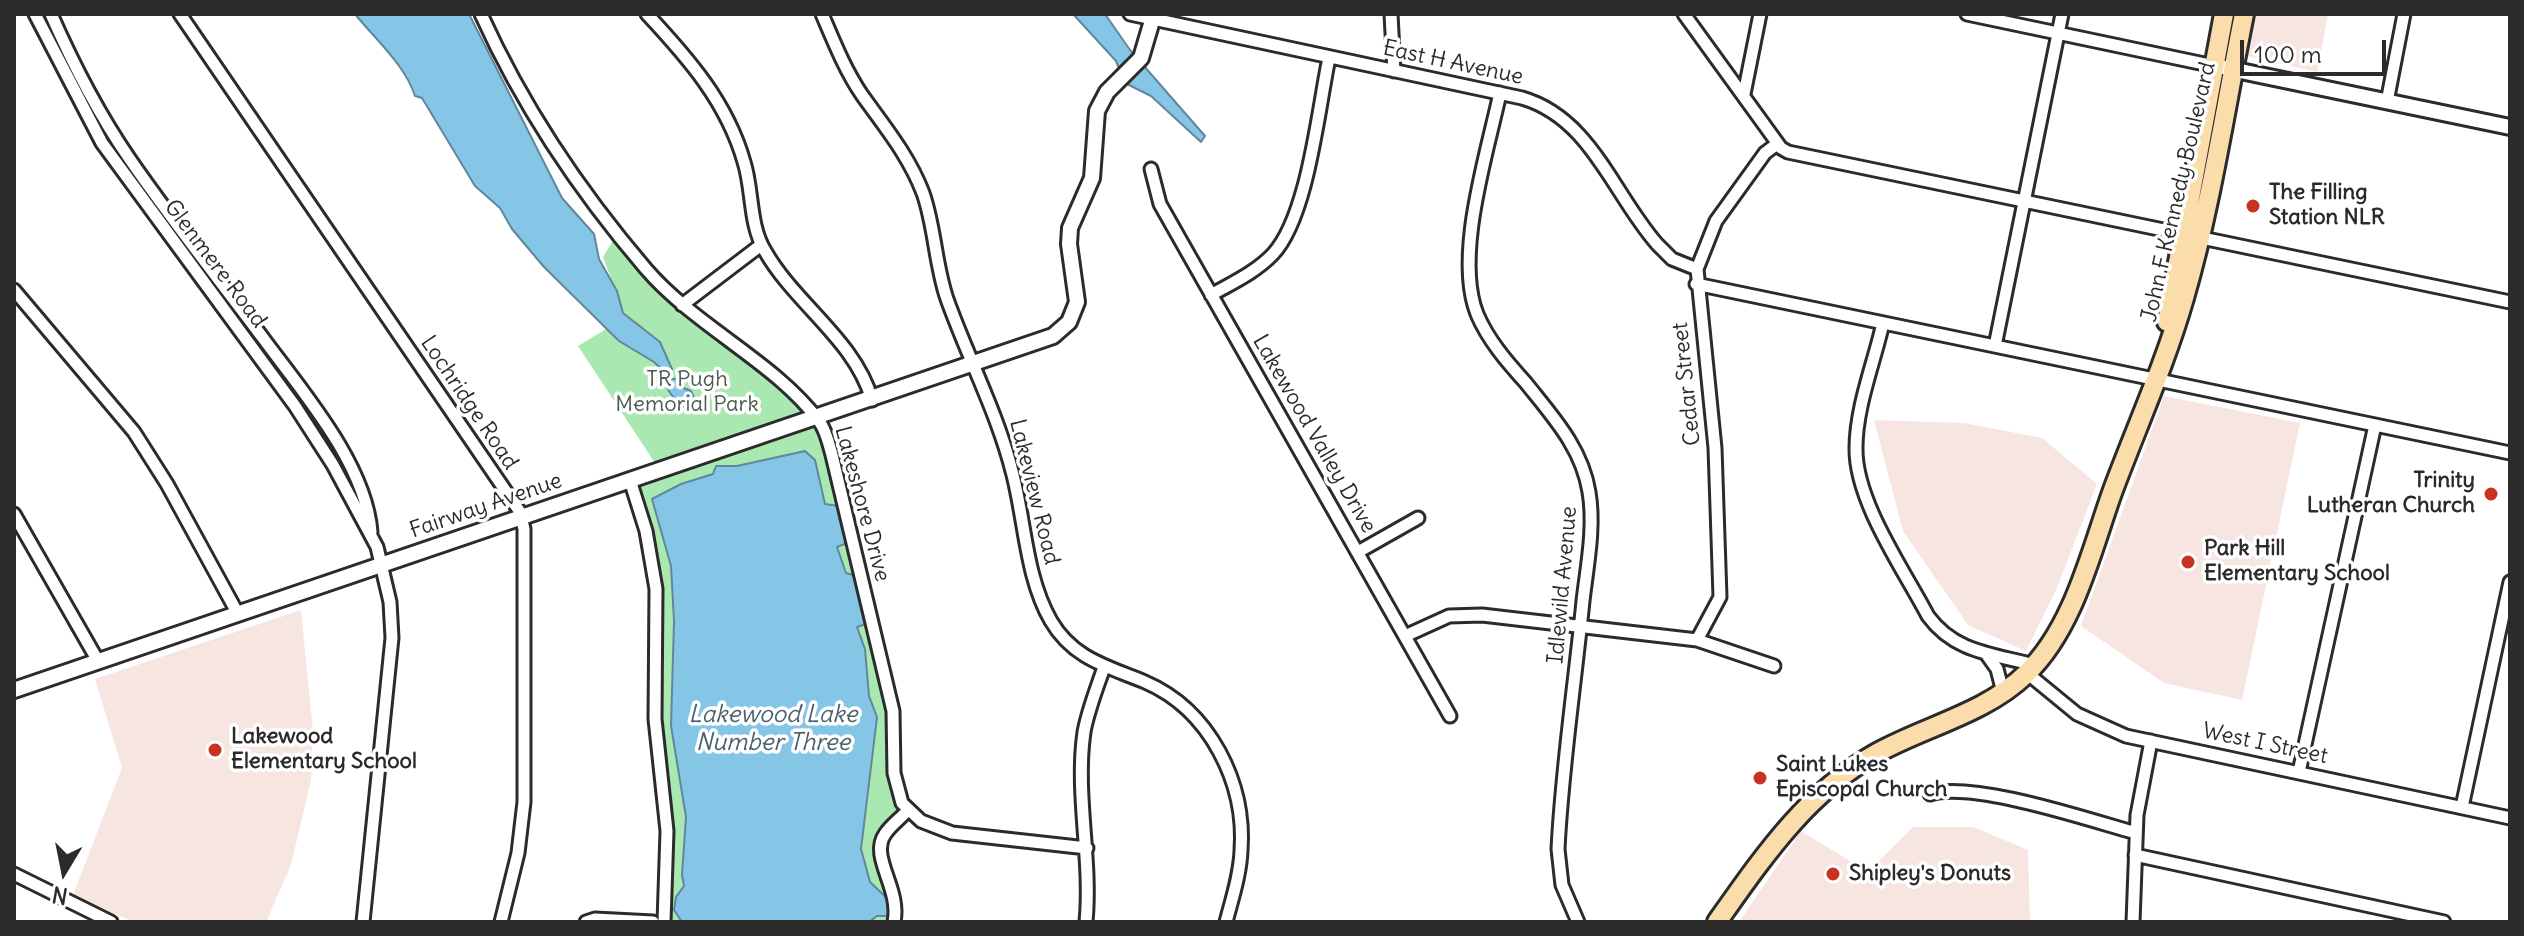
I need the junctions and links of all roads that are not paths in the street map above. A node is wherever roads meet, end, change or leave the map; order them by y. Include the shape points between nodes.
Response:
1 (35, 14) edge
2 (51, 14) edge
3 (180, 14) edge
4 (481, 14) edge
5 (647, 14) edge
6 (822, 14) edge
7 (1130, 14) edge
8 (1391, 14) edge
9 (1684, 14) edge
10 (1760, 14) edge
11 (1967, 14) edge
12 (2062, 14) edge
13 (2224, 14) edge
14 (2244, 14) edge
15 (2404, 14) edge
16 (1153, 18) edge
17 (2058, 33) junction
18 (1329, 58) junction
19 (2214, 66) junction
20 (2233, 69) junction
21 (1394, 71) junction
22 (1500, 93) junction
23 (1744, 94) junction
24 (2387, 102) junction
25 (2510, 127) edge
26 (1777, 144) junction
27 (1151, 169) dead end
28 (2024, 201) junction
29 (2190, 236) junction
30 (761, 245) junction
31 (1697, 269) junction
32 (1696, 284) junction
33 (14, 290) edge
34 (1211, 295) junction
35 (2510, 302) edge
36 (682, 305) junction
37 (1883, 323) junction
38 (1995, 346) junction
39 (973, 365) junction
40 (2157, 380) junction
41 (872, 400) junction
42 (816, 419) junction
43 (2375, 425) junction
44 (2510, 453) edge
45 (630, 480) junction
46 (14, 514) edge
47 (522, 517) junction
48 (1418, 518) dead end
49 (371, 532) junction
50 (1358, 552) junction
51 (382, 566) junction
52 (2510, 582) edge
53 (238, 614) junction
54 (1581, 626) junction
55 (1405, 636) junction
56 (1697, 640) junction
57 (1987, 655) junction
58 (98, 661) junction
59 (1774, 666) dead end
60 (1104, 667) junction
61 (2031, 669) junction
62 (14, 690) edge
63 (2003, 692) junction
64 (1450, 716) dead end
65 (2151, 741) junction
66 (2299, 772) junction
67 (1930, 794) dead end
68 (2462, 807) junction
69 (908, 810) junction
70 (2510, 818) edge
71 (2136, 833) junction
72 (1087, 848) junction
73 (2135, 855) junction
74 (14, 874) edge
75 (106, 921) edge
76 (363, 922) edge
77 (501, 922) edge
78 (586, 922) edge
79 (653, 922) edge
80 (664, 922) edge
81 (894, 922) edge
82 (1086, 922) edge
83 (1226, 922) edge
84 (1578, 922) edge
85 (1717, 922) edge
86 (2133, 922) edge
87 (2444, 922) edge

1 - 49 street, Glenmere Road via 102,143 295,406
2 - 49 street, Glenmere Road via 90,96 129,158 331,433 361,493
3 - 47 street, Lochridge Road
4 - 36 street, Lakeshore Drive via 545,130 647,270
5 - 30 street via 703,78 732,127
6 - 39 street, Lakeview Road via 847,70 917,178 945,292
7 - 16 street, East H Avenue
8 - 21 street
9 - 23 street
10 - 23 street
11 - 17 street
12 - 17 street
13 - 19 main road, John F Kennedy Boulevard
14 - 20 main road, John F Kennedy Boulevard
15 - 24 street
16 - 18 street, East H Avenue
16 - 39 street, Fairway Avenue via 1141,58 1107,92 1097,111 1092,178 1070,228 1074,314 1053,336
17 - 19 street
17 - 28 street
18 - 21 street, East H Avenue
18 - 34 street via 1289,231 1264,263
19 - 20 street
19 - 29 main road, John F Kennedy Boulevard
20 - 24 street
20 - 29 main road, John F Kennedy Boulevard
21 - 22 street, East H Avenue
22 - 31 street, East H Avenue via 1530,100 1570,122 1649,235 1672,259
22 - 54 street, Idlewild Avenue via 1472,230 1470,289 1483,328 1559,423 1584,471 1591,517
23 - 26 street
24 - 25 street
26 - 28 street via 1788,152
26 - 31 street, Cedar Street via 1716,221
27 - 34 street, Lakewood Valley Drive via 1160,204
28 - 29 street
28 - 38 street
29 - 35 street
29 - 40 main road, John F Kennedy Boulevard via 2184,298
30 - 36 street
30 - 41 street via 859,367
31 - 32 street, Cedar Street
32 - 37 street
32 - 56 street, Cedar Street via 1715,448 1720,597
33 - 53 street via 141,441
34 - 50 street, Lakewood Valley Drive
36 - 42 street, Lakeshore Drive via 792,392
37 - 38 street
37 - 57 street via 1857,432 1860,481 1933,623 1952,641
38 - 40 street
39 - 41 street, Fairway Avenue
39 - 60 street, Lakeview Road via 1004,442 1049,617 1076,650
40 - 43 street
40 - 61 main road, John F Kennedy Boulevard via 2065,618
41 - 42 street, Fairway Avenue
42 - 45 street, Fairway Avenue
42 - 69 street, Lakeshore Drive via 832,455 872,618 893,711 895,786
43 - 44 street
43 - 66 street
45 - 47 street, Fairway Avenue
45 - 80 street via 656,589 657,751 667,831
46 - 58 street
47 - 51 street, Fairway Avenue
47 - 77 street via 524,802
48 - 50 street
49 - 51 street, Glenmere Road
50 - 55 street, Lakewood Valley Drive
51 - 53 street, Fairway Avenue
51 - 76 street, Glenmere Road via 392,638
52 - 68 street
53 - 58 street, Fairway Avenue
54 - 55 street via 1467,614 1436,620
54 - 56 street
54 - 84 street, Idlewild Avenue via 1558,849 1562,885
55 - 64 street, Lakewood Valley Drive
56 - 59 street
57 - 61 street
57 - 63 street
58 - 62 street, Fairway Avenue
60 - 72 street via 1084,734
60 - 83 street, Lakeview Road via 1167,694 1198,721 1222,756 1236,791 1242,835
61 - 63 main road, John F Kennedy Boulevard
61 - 65 street, West I Street via 2086,719
63 - 85 main road, John F Kennedy Boulevard via 1878,753 1820,793 1785,829
65 - 66 street, West I Street
65 - 71 street
66 - 68 street, West I Street
67 - 71 street via 1947,791 2007,800
68 - 70 street, West I Street
69 - 72 street via 952,833
69 - 81 street via 883,836 880,848 897,903
71 - 73 street
72 - 82 street
73 - 86 street
73 - 87 street
74 - 75 street
78 - 79 street

